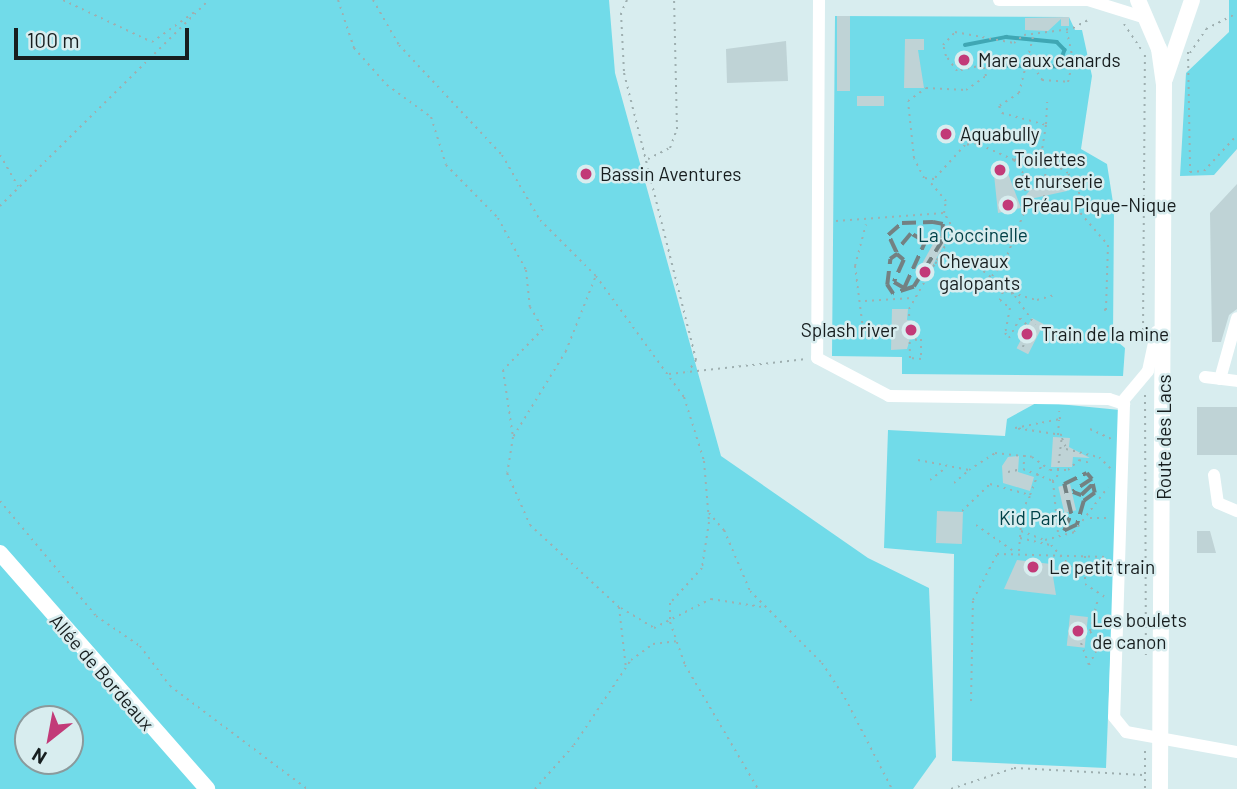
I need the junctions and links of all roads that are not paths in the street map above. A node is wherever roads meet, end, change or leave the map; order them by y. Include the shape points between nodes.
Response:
1 (817, 0) edge
2 (825, 0) edge
3 (999, 0) edge
4 (1015, 0) edge
5 (1049, 0) edge
6 (1089, 0) edge
7 (1138, 0) edge
8 (1192, 0) edge
9 (1145, 20) junction
10 (1185, 22) junction
11 (1164, 84) junction
12 (1164, 281) junction
13 (1237, 318) edge
14 (1205, 377) dead end
15 (1220, 379) junction
16 (1237, 381) edge
17 (1122, 402) junction
18 (1214, 475) dead end
19 (1237, 511) edge
20 (0, 553) edge
21 (1161, 736) junction
22 (1237, 752) edge
23 (207, 789) edge
24 (1160, 789) edge

1 - 2 street
1 - 17 street via 817,358 889,396
3 - 4 street
4 - 5 street
5 - 6 street
6 - 9 street
7 - 9 main road, Route des Lacs
8 - 10 main road, Route des Lacs
9 - 10 main road via 1169,30
9 - 11 main road, Route des Lacs
10 - 11 main road, Route des Lacs
11 - 12 main road, Route des Lacs
12 - 17 street via 1151,363
12 - 21 main road, Route des Lacs
13 - 15 street
14 - 15 street
15 - 16 street
17 - 21 street via 1128,426 1114,717 1126,732
18 - 19 street via 1217,503
20 - 23 main road, Allée de Bordeaux
21 - 22 street
21 - 24 main road, Route des Lacs

